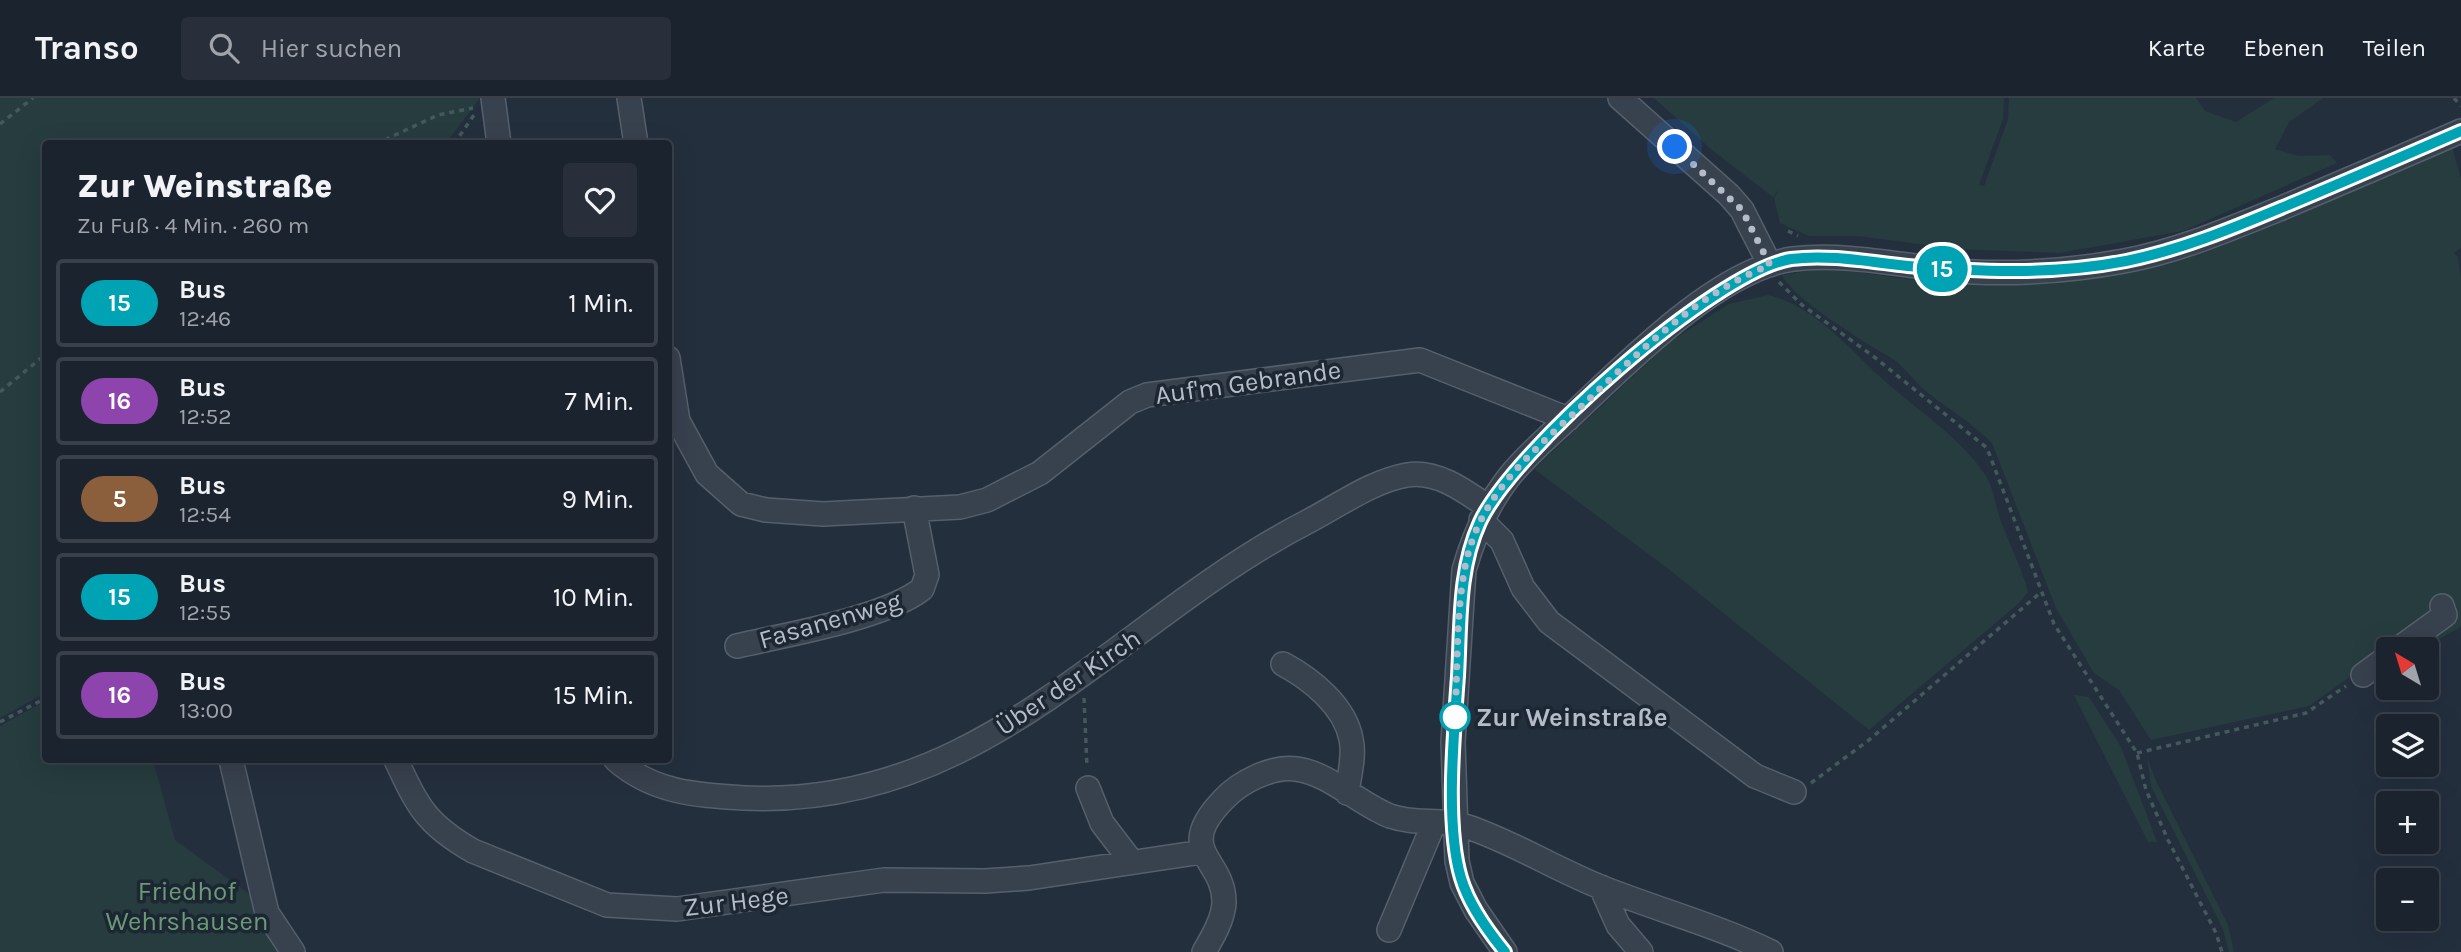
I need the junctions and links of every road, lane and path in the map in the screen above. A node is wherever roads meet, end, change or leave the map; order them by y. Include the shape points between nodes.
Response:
1 (33, 98) edge
2 (629, 98) edge
3 (1620, 98) edge
4 (2454, 98) edge
5 (492, 99) edge
6 (2461, 106) edge
7 (0, 124) edge
8 (2461, 131) edge
9 (385, 140) edge
10 (457, 140) edge
11 (498, 140) edge
12 (635, 140) edge
13 (1788, 231) dead end
14 (1805, 240) dead end
15 (1770, 265) junction
16 (42, 357) edge
17 (672, 384) edge
18 (0, 392) edge
19 (1568, 419) junction
20 (914, 508) junction
21 (1485, 513) junction
22 (2040, 593) junction
23 (2442, 606) dead end
24 (2415, 637) edge
25 (737, 646) dead end
26 (1283, 664) dead end
27 (2376, 665) edge
28 (1083, 675) junction
29 (2362, 675) joint
30 (42, 700) edge
31 (0, 722) edge
32 (2137, 753) junction
33 (232, 763) edge
34 (397, 763) edge
35 (621, 763) edge
36 (1088, 788) joint
37 (1794, 792) joint
38 (1347, 793) junction
39 (1444, 823) junction
40 (1202, 852) junction
41 (1131, 861) junction
42 (1601, 887) junction
43 (1389, 930) dead end
44 (293, 952) edge
45 (1204, 952) edge
46 (1505, 952) edge
47 (1641, 952) edge
48 (1771, 952) edge
49 (2222, 952) edge

1 - 7 path
2 - 12 street
3 - 15 street via 1735,203
4 - 6 path
5 - 9 path via 470,110 438,115
5 - 10 path
5 - 11 street
8 - 15 street via 2248,222 2182,247 2123,262 2015,272 1819,257
13 - 14 path
15 - 19 street via 1734,282 1674,323
15 - 22 path via 1777,281 1801,306 1873,356 1987,448
16 - 18 path
17 - 20 street, Auf'm Gebrande via 678,422 707,474 741,504 822,514
19 - 20 street, Auf'm Gebrande via 1420,360 1178,390 1130,402 1040,473 1007,492 960,507
19 - 21 street via 1525,459
20 - 25 street, Fasanenweg via 927,575 915,595 843,621
21 - 28 street, Über der Kirch via 1445,480 1407,475 1389,481 1275,538
21 - 37 street, Über der Kirch via 1523,588 1549,622 1755,776
21 - 39 street via 1464,570
22 - 32 path via 2076,662
22 - 37 path via 1869,740
23 - 24 street via 2445,615
26 - 38 street via 1314,684 1344,720 1353,753
27 - 29 street
28 - 35 street, Über der Kirch via 945,758 870,785 810,795 699,796 654,785
28 - 36 path
29 - 32 path via 2306,712
30 - 31 path
32 - 49 path via 2146,790
33 - 44 street via 267,913
34 - 41 street, Zur Hege via 421,813 453,839 607,905 677,909 884,880 985,881
36 - 41 street via 1102,823
38 - 39 street via 1389,816
38 - 40 street via 1295,769 1254,778 1225,798 1207,821 1201,836
39 - 42 street via 1478,831
39 - 43 street
39 - 46 street via 1462,883 1489,933
40 - 41 street, Zur Hege
40 - 45 street via 1224,901
42 - 47 street via 1618,925
42 - 48 street

